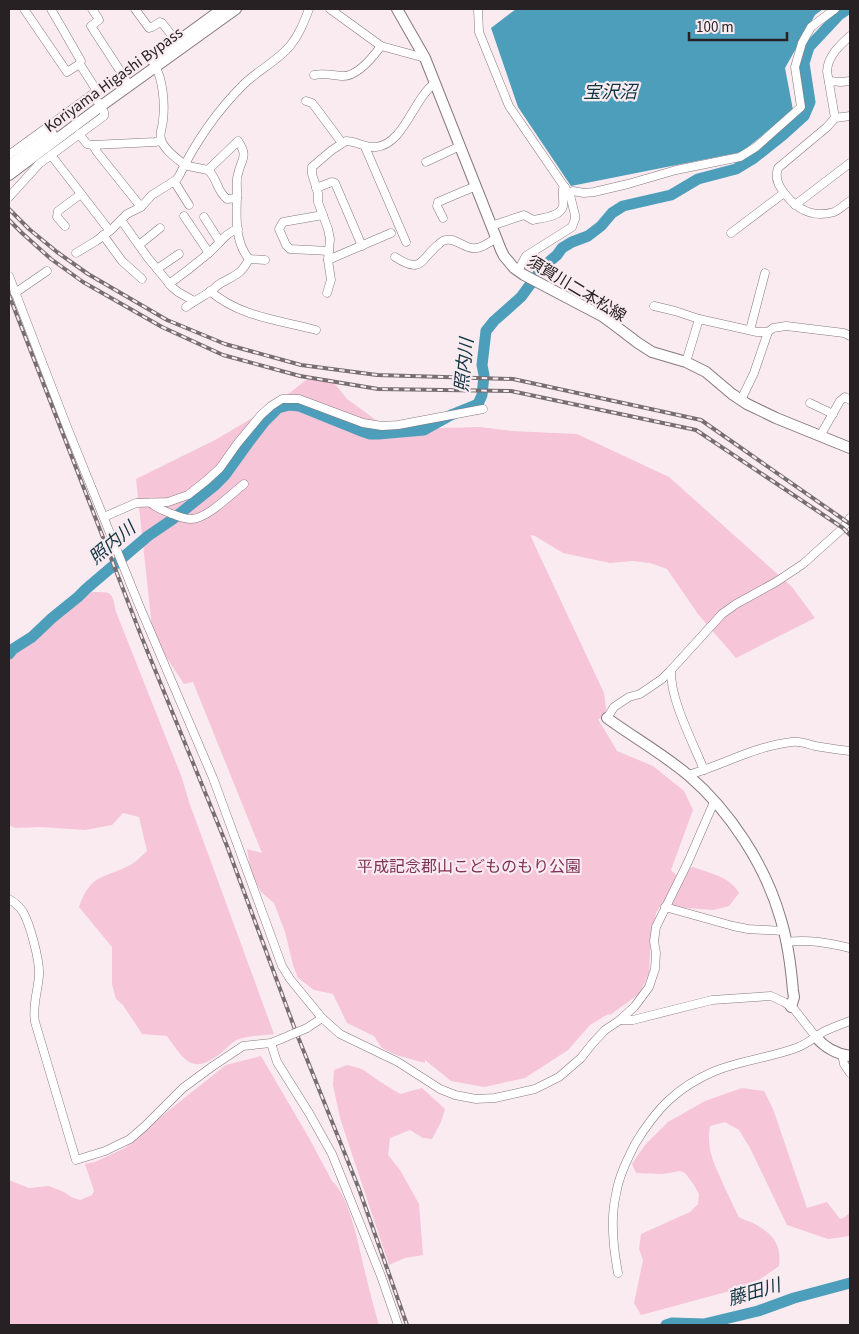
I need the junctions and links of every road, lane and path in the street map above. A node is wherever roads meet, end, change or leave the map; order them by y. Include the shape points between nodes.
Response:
1 (24, 9) edge
2 (50, 9) edge
3 (92, 9) edge
4 (135, 9) edge
5 (222, 9) edge
6 (236, 9) edge
7 (309, 9) edge
8 (330, 9) edge
9 (397, 9) edge
10 (478, 9) edge
11 (834, 9) edge
12 (850, 36) edge
13 (176, 42) junction
14 (381, 46) junction
15 (425, 58) junction
16 (79, 65) junction
17 (155, 66) junction
18 (314, 75) dead end
19 (126, 80) junction
20 (829, 81) junction
21 (850, 81) edge
22 (435, 83) junction
23 (97, 100) junction
24 (306, 102) dead end
25 (850, 116) edge
26 (835, 118) junction
27 (79, 134) junction
28 (161, 141) junction
29 (342, 143) junction
30 (93, 145) junction
31 (460, 146) junction
32 (365, 147) junction
33 (9, 154) edge
34 (51, 155) junction
35 (426, 162) dead end
36 (850, 163) edge
37 (184, 165) junction
38 (9, 166) edge
39 (208, 170) junction
40 (9, 175) edge
41 (174, 181) junction
42 (476, 186) junction
43 (316, 188) junction
44 (566, 190) junction
45 (784, 193) junction
46 (81, 194) junction
47 (9, 197) edge
48 (237, 198) junction
49 (849, 203) edge
50 (189, 205) dead end
51 (795, 205) junction
52 (141, 207) junction
53 (323, 215) junction
54 (184, 216) dead end
55 (204, 217) dead end
56 (443, 218) dead end
57 (120, 220) junction
58 (64, 226) dead end
59 (491, 226) junction
60 (160, 228) dead end
61 (238, 229) junction
62 (106, 233) junction
63 (391, 233) dead end
64 (731, 233) dead end
65 (497, 238) junction
66 (220, 242) junction
67 (406, 242) dead end
68 (139, 245) junction
69 (362, 246) junction
70 (329, 251) junction
71 (76, 253) dead end
72 (209, 253) junction
73 (179, 254) dead end
74 (395, 257) dead end
75 (249, 259) junction
76 (265, 260) dead end
77 (328, 260) junction
78 (157, 269) junction
79 (47, 271) dead end
80 (520, 273) junction
81 (765, 274) dead end
82 (9, 276) edge
83 (142, 279) dead end
84 (170, 284) junction
85 (210, 291) junction
86 (16, 293) junction
87 (327, 294) dead end
88 (194, 301) junction
89 (654, 306) dead end
90 (186, 308) dead end
91 (699, 319) junction
92 (316, 330) dead end
93 (750, 330) junction
94 (768, 332) junction
95 (850, 336) edge
96 (686, 362) junction
97 (740, 400) junction
98 (850, 400) edge
99 (810, 402) dead end
100 (483, 409) dead end
101 (833, 414) junction
102 (820, 436) junction
103 (850, 448) edge
104 (244, 484) dead end
105 (151, 503) junction
106 (104, 517) junction
107 (850, 518) edge
108 (671, 670) junction
109 (607, 718) joint
110 (850, 751) edge
111 (704, 770) junction
112 (688, 775) junction
113 (714, 802) junction
114 (9, 899) edge
115 (665, 907) junction
116 (784, 931) junction
117 (787, 942) junction
118 (850, 948) edge
119 (791, 1007) junction
120 (322, 1018) junction
121 (620, 1020) junction
122 (850, 1021) edge
123 (816, 1037) junction
124 (271, 1043) junction
125 (846, 1055) edge
126 (850, 1073) edge
127 (618, 1273) dead end
128 (398, 1325) edge

1 - 16 street via 67,72
2 - 16 street via 80,59
3 - 19 street via 99,20 91,26
4 - 13 street via 149,28 162,23
5 - 13 main road, Koriyama Higashi Bypass
6 - 17 main road, Koriyama Higashi Bypass
7 - 37 street via 289,46 229,100
8 - 14 street
9 - 15 main road, 須賀川二本松線
10 - 44 street via 479,32 509,106
11 - 44 street via 811,27 802,43 795,67 801,107 740,158 676,170 594,192
12 - 20 street via 829,61
13 - 19 main road, Koriyama Higashi Bypass
14 - 15 street
14 - 18 street via 365,65 348,76
15 - 22 main road, 須賀川二本松線
16 - 23 street via 96,91
17 - 23 main road, Koriyama Higashi Bypass
17 - 28 street via 164,102
19 - 23 main road, Koriyama Higashi Bypass
20 - 21 street
20 - 26 street
22 - 31 main road, 須賀川二本松線
22 - 32 street via 425,91 392,141
23 - 27 street via 104,116
23 - 33 street
23 - 38 main road, Koriyama Higashi Bypass
23 - 40 main road, Koriyama Higashi Bypass
24 - 29 street via 312,104
25 - 26 street
26 - 45 street via 778,168 778,185
27 - 30 street via 87,144
27 - 34 street
28 - 30 street
28 - 37 street
29 - 32 street via 348,141
29 - 43 street via 312,167
30 - 52 street
31 - 35 street
31 - 42 main road, 須賀川二本松線
32 - 67 street
34 - 46 street
34 - 47 street
36 - 51 street
37 - 39 street
37 - 41 street
39 - 48 street via 225,198
39 - 48 street via 238,141 243,156 238,173
41 - 50 street
41 - 52 street via 158,190
42 - 56 street via 438,202
42 - 59 main road, 須賀川二本松線
43 - 53 street
43 - 69 street via 335,183
44 - 59 street via 563,189 563,207 554,215 533,220 524,215
44 - 80 street via 574,208 572,227 526,256
45 - 51 street
45 - 64 street
46 - 58 street via 58,211 57,217
46 - 62 street
48 - 61 street
49 - 51 street via 835,212 823,214
52 - 57 street
53 - 70 street via 330,238
53 - 70 street via 283,222 279,229 290,249
54 - 72 street
55 - 66 street
57 - 62 street
57 - 68 street
59 - 65 main road, 須賀川二本松線
60 - 68 street
61 - 66 street
61 - 75 street
62 - 71 street
62 - 83 street via 122,261
63 - 69 street
65 - 74 street via 474,248 444,240 420,264 411,265
65 - 80 main road, 須賀川二本松線 via 504,256
66 - 72 street
68 - 78 street
69 - 77 street
70 - 77 street
72 - 84 street
73 - 78 street
75 - 76 street
75 - 85 street via 240,273
77 - 87 street via 330,280
78 - 84 street
79 - 86 street
80 - 96 main road, 須賀川二本松線 via 602,316 652,352
81 - 93 street
82 - 86 street
84 - 88 street
85 - 88 street
85 - 92 street via 222,301 256,316
86 - 106 street
88 - 90 street
89 - 91 street
91 - 93 street
91 - 96 street
93 - 94 street
94 - 95 street via 786,326
94 - 97 street via 754,374
96 - 97 main road, 須賀川二本松線 via 706,372
97 - 102 main road, 須賀川二本松線
98 - 101 street via 845,397 840,401
99 - 101 street
100 - 105 street via 398,426 382,426 363,423 299,399 282,399 261,415 208,480 174,501
101 - 102 street
102 - 103 main road, 須賀川二本松線
104 - 105 street via 194,519 168,513
105 - 106 street via 136,503
106 - 120 street via 213,778 282,966
107 - 108 street via 803,564 722,614
108 - 109 street via 640,694 614,706
108 - 111 street via 676,703
109 - 112 main road
110 - 111 street via 792,742 755,750
111 - 112 street
112 - 113 main road
113 - 115 street
113 - 116 main road via 743,837 758,862
114 - 124 street via 22,911 34,944 39,972 35,1022 76,1160 130,1139 183,1088 243,1046
115 - 116 street via 733,926
115 - 121 street via 656,927 652,980 635,1006
116 - 117 main road
117 - 118 street via 813,941
117 - 119 main road via 794,997
119 - 121 street via 774,996 765,995 712,1000 633,1020
119 - 123 street
120 - 121 street via 340,1034 398,1062 440,1089 476,1098 516,1094 558,1077 605,1030
120 - 124 street, bridge
122 - 123 street
123 - 125 main road via 831,1049
123 - 127 street via 797,1048 738,1063 691,1083 666,1102 651,1119 622,1170 616,1193 613,1235
124 - 128 street via 276,1062 332,1154
125 - 126 street via 844,1064

